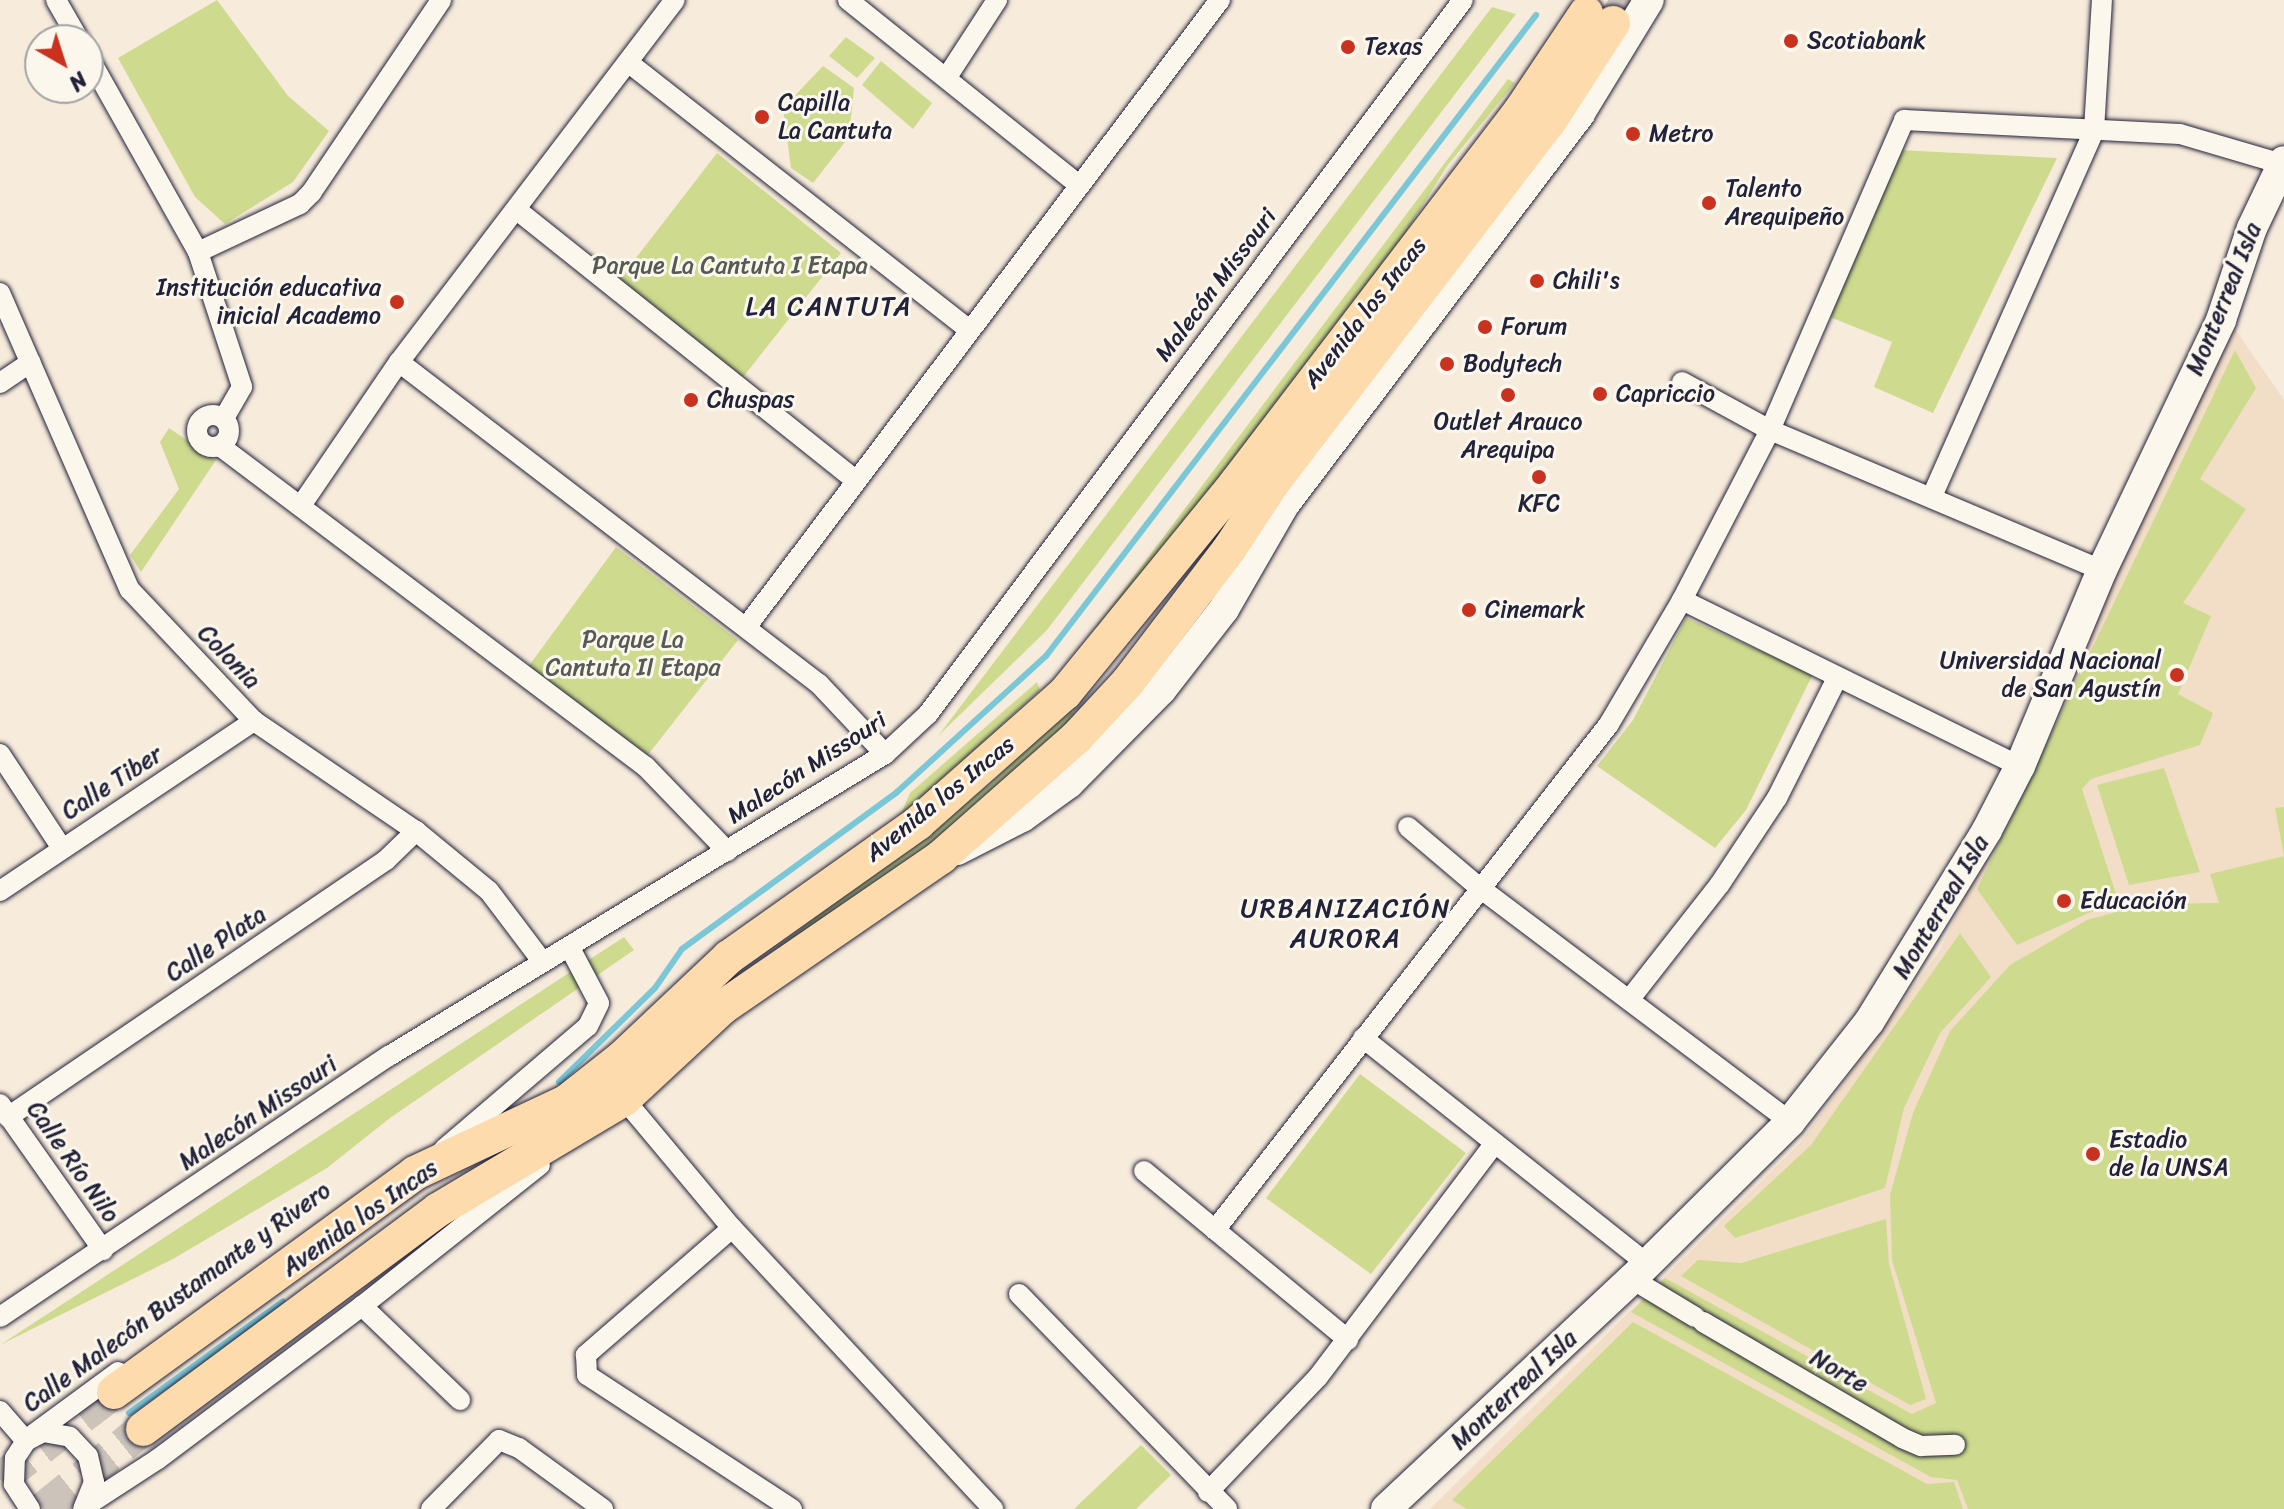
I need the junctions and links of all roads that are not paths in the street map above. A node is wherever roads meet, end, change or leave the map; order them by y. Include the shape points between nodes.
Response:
1 (56, 0) edge
2 (441, 0) edge
3 (675, 0) edge
4 (848, 0) edge
5 (997, 0) edge
6 (1220, 0) edge
7 (1463, 0) edge
8 (1649, 0) edge
9 (2102, 0) edge
10 (1590, 12) edge
11 (70, 24) edge
12 (629, 63) junction
13 (947, 77) junction
14 (104, 85) edge
15 (2094, 130) junction
16 (2283, 162) edge
17 (1078, 184) junction
18 (517, 210) junction
19 (198, 252) junction
20 (0, 293) edge
21 (969, 330) junction
22 (31, 362) junction
23 (399, 362) junction
24 (1682, 382) dead end
25 (0, 383) edge
26 (1770, 430) junction
27 (855, 480) junction
28 (1933, 494) junction
29 (302, 504) junction
30 (1284, 505) junction
31 (1230, 548) junction
32 (2102, 570) junction
33 (1682, 600) junction
34 (747, 626) junction
35 (1837, 678) junction
36 (254, 721) junction
37 (0, 754) edge
38 (885, 754) junction
39 (2020, 766) junction
40 (1408, 827) dead end
41 (416, 831) junction
42 (61, 847) junction
43 (727, 851) junction
44 (941, 857) junction
45 (1480, 888) junction
46 (0, 891) edge
47 (569, 946) junction
48 (542, 961) junction
49 (1629, 1000) junction
50 (1363, 1038) junction
51 (624, 1099) junction
52 (4, 1110) edge
53 (1790, 1122) junction
54 (1495, 1143) junction
55 (1144, 1171) dead end
56 (415, 1173) junction
57 (732, 1228) junction
58 (1215, 1230) junction
59 (103, 1250) junction
60 (1640, 1272) junction
61 (1019, 1294) dead end
62 (362, 1306) junction
63 (0, 1317) edge
64 (1348, 1340) junction
65 (114, 1392) tunnel mouth
66 (460, 1400) dead end
67 (0, 1411) edge
68 (143, 1429) tunnel mouth
69 (1955, 1445) dead end
70 (18, 1450) edge
71 (1208, 1492) junction
72 (84, 1508) edge
73 (30, 1509) edge
74 (431, 1509) edge
75 (603, 1509) edge
76 (792, 1509) edge
77 (993, 1509) edge
78 (1227, 1509) edge
79 (1386, 1509) edge

1 - 11 street
2 - 19 street via 311,193 300,204
3 - 12 street
4 - 13 street
5 - 13 street
6 - 17 street
7 - 38 street, Malecón Missouri via 928,714
8 - 30 street, Avenida los Incas via 1580,113
9 - 15 street
10 - 31 main road, Avenida los Incas via 1549,122 1272,484
10 - 56 main road, Avenida los Incas via 1385,289 1099,657 918,823 729,957 623,1057 566,1102
12 - 18 street
12 - 21 street
13 - 17 street
14 - 19 street
15 - 16 street via 2180,134
15 - 26 street via 1904,120
15 - 28 street
16 - 32 street, Monterreal Isla via 2252,228 2221,320
17 - 21 street
18 - 23 street
18 - 27 street
19 - 29 street via 242,387 224,418 208,415 197,431 204,445 220,446
20 - 22 street, Colonia
21 - 27 street
22 - 25 street
22 - 36 street, Colonia via 130,590
23 - 29 street
23 - 34 street
24 - 26 street
26 - 28 street
26 - 33 street
27 - 34 street
28 - 32 street
29 - 43 street via 646,767
30 - 31 main road
30 - 44 street, Avenida los Incas via 1224,609 1115,742 1022,817
31 - 44 main road, Avenida los Incas via 1106,708 1009,801
32 - 39 street, Monterreal Isla
33 - 35 street
33 - 45 street via 1609,724
34 - 38 street via 819,684
35 - 39 street
35 - 49 street via 1769,810 1720,884
36 - 41 street, Colonia
36 - 42 street, Calle Tiber
37 - 42 street
38 - 43 street, Malecón Missouri
39 - 53 street, Monterreal Isla via 1987,830 1869,1022
40 - 45 street
41 - 48 street, Colonia via 489,891
41 - 52 street, Calle Plata via 386,860 41,1094
42 - 46 street, Calle Tiber
43 - 47 street, Malecón Missouri
44 - 51 main road, Avenida los Incas via 723,1007
45 - 49 street
45 - 50 street
47 - 48 street, Malecón Missouri
47 - 56 street, Calle Malecón Bustamante y Rivero via 599,1003 588,1026
48 - 59 street, Malecón Missouri via 389,1056
49 - 53 street
50 - 54 street, Norte
50 - 58 street
51 - 57 street
51 - 62 street, Avenida los Incas
51 - 68 main road, Avenida los Incas via 438,1210
52 - 59 street, Calle Río Nilo
53 - 60 street, Monterreal Isla
54 - 60 street, Norte
54 - 64 street
55 - 58 street
56 - 65 main road, Avenida los Incas
56 - 70 street, Calle Malecón Bustamante y Rivero via 350,1203
57 - 76 street via 586,1355 587,1375
57 - 77 street
58 - 64 street
59 - 63 street, Malecón Missouri
60 - 69 street, Norte via 1699,1320 1902,1438 1921,1446
60 - 79 street, Monterreal Isla
61 - 71 street
62 - 66 street
62 - 72 street, Avenida los Incas
64 - 71 street
67 - 70 street
70 - 72 street via 57,1433 88,1456 94,1482
70 - 73 street via 14,1484
71 - 78 street
74 - 75 street via 499,1440 519,1448

